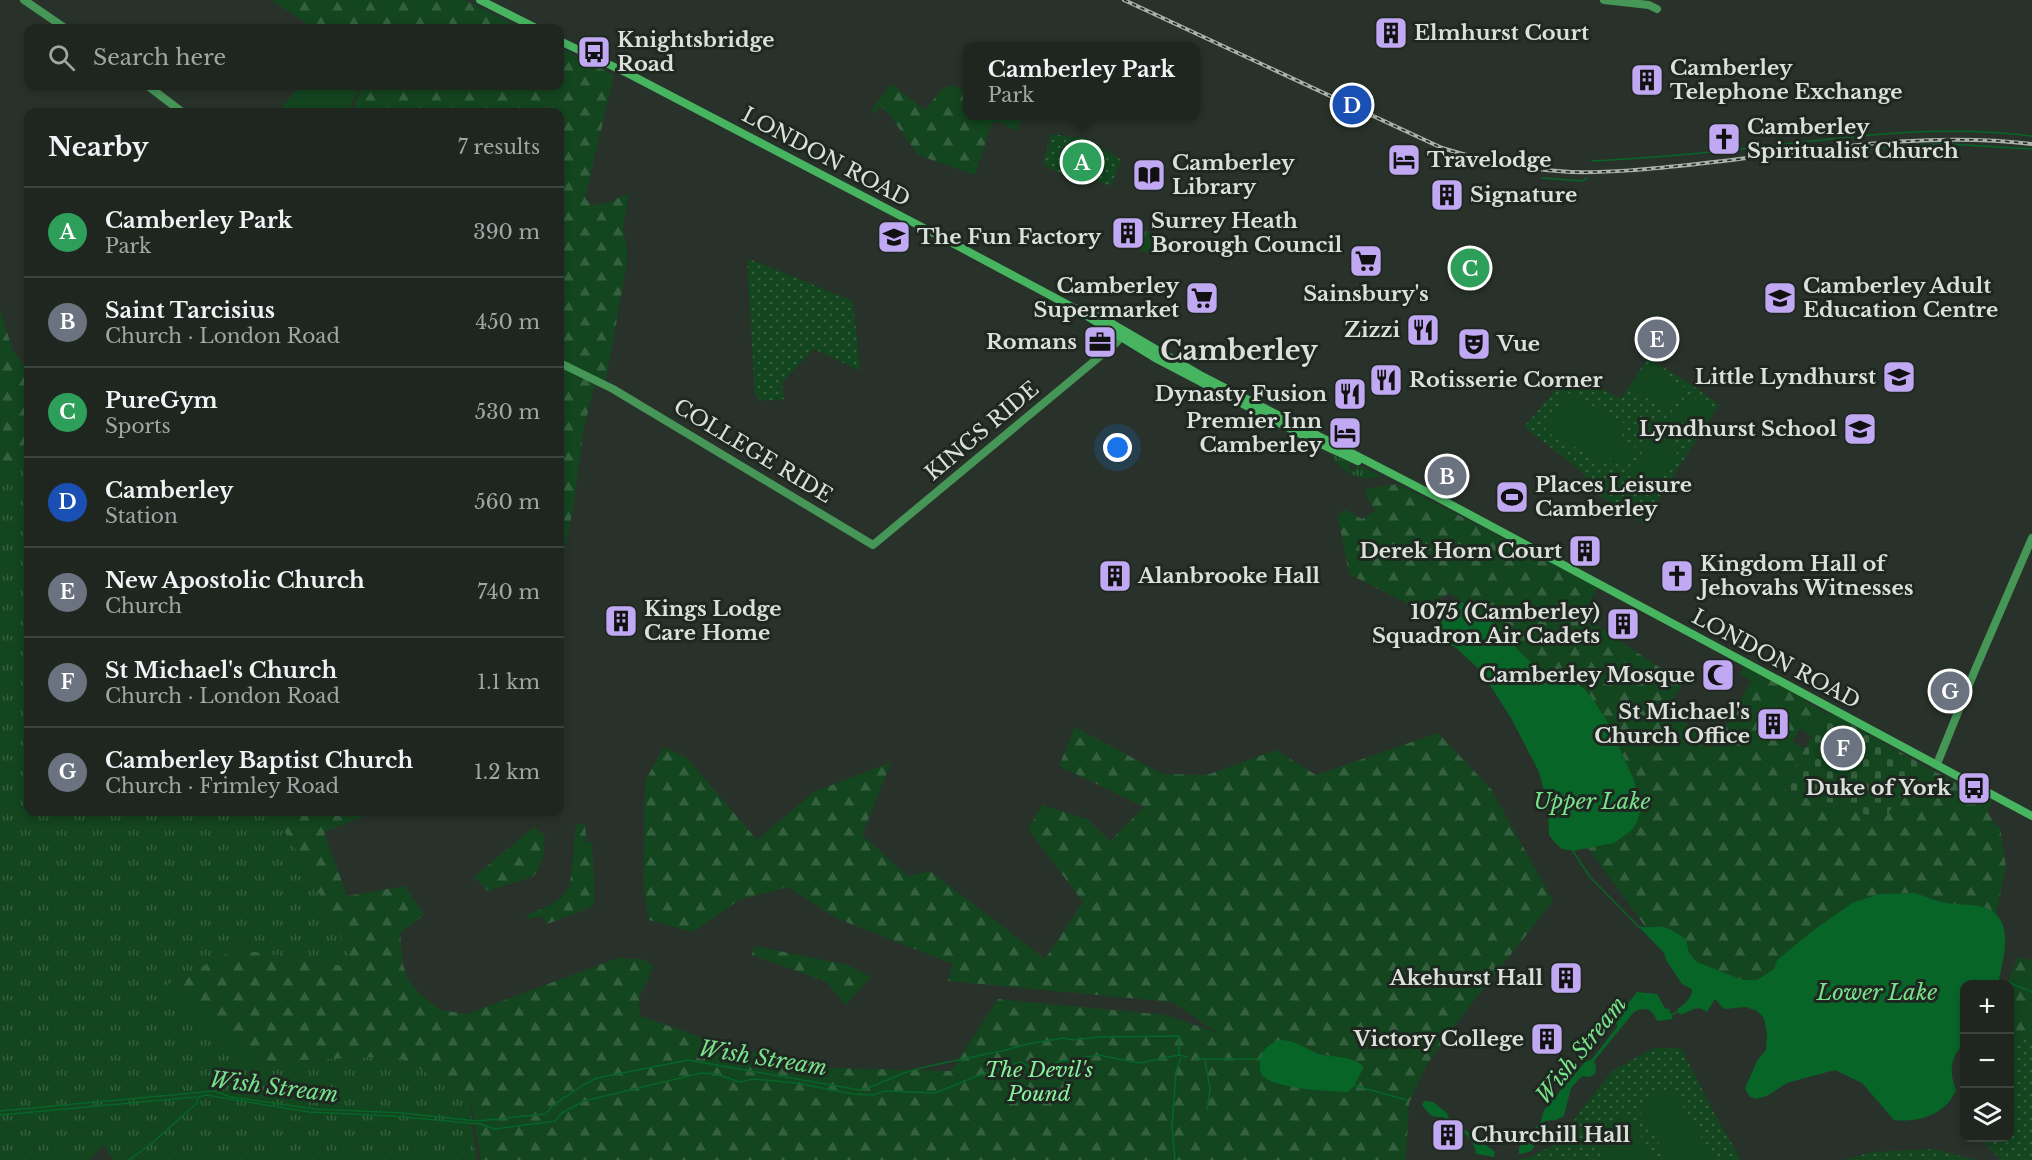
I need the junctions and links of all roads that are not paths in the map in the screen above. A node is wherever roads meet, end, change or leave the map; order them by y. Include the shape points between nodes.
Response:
1 (24, 0) edge
2 (480, 0) edge
3 (1604, 0) edge
4 (1657, 9) dead end
5 (59, 24) edge
6 (528, 24) edge
7 (564, 43) edge
8 (153, 90) edge
9 (177, 108) edge
10 (1120, 333) junction
11 (564, 365) edge
12 (2032, 538) edge
13 (873, 545) joint
14 (1937, 764) junction
15 (2032, 816) edge

1 - 5 street
2 - 6 main road
3 - 4 street
7 - 10 main road, LONDON ROAD
8 - 9 street
10 - 13 street, KINGS RIDE via 1113,345
10 - 14 main road, LONDON ROAD via 1308,438 1377,466
11 - 13 street, COLLEGE RIDE via 613,388
12 - 14 street
14 - 15 main road, LONDON ROAD

